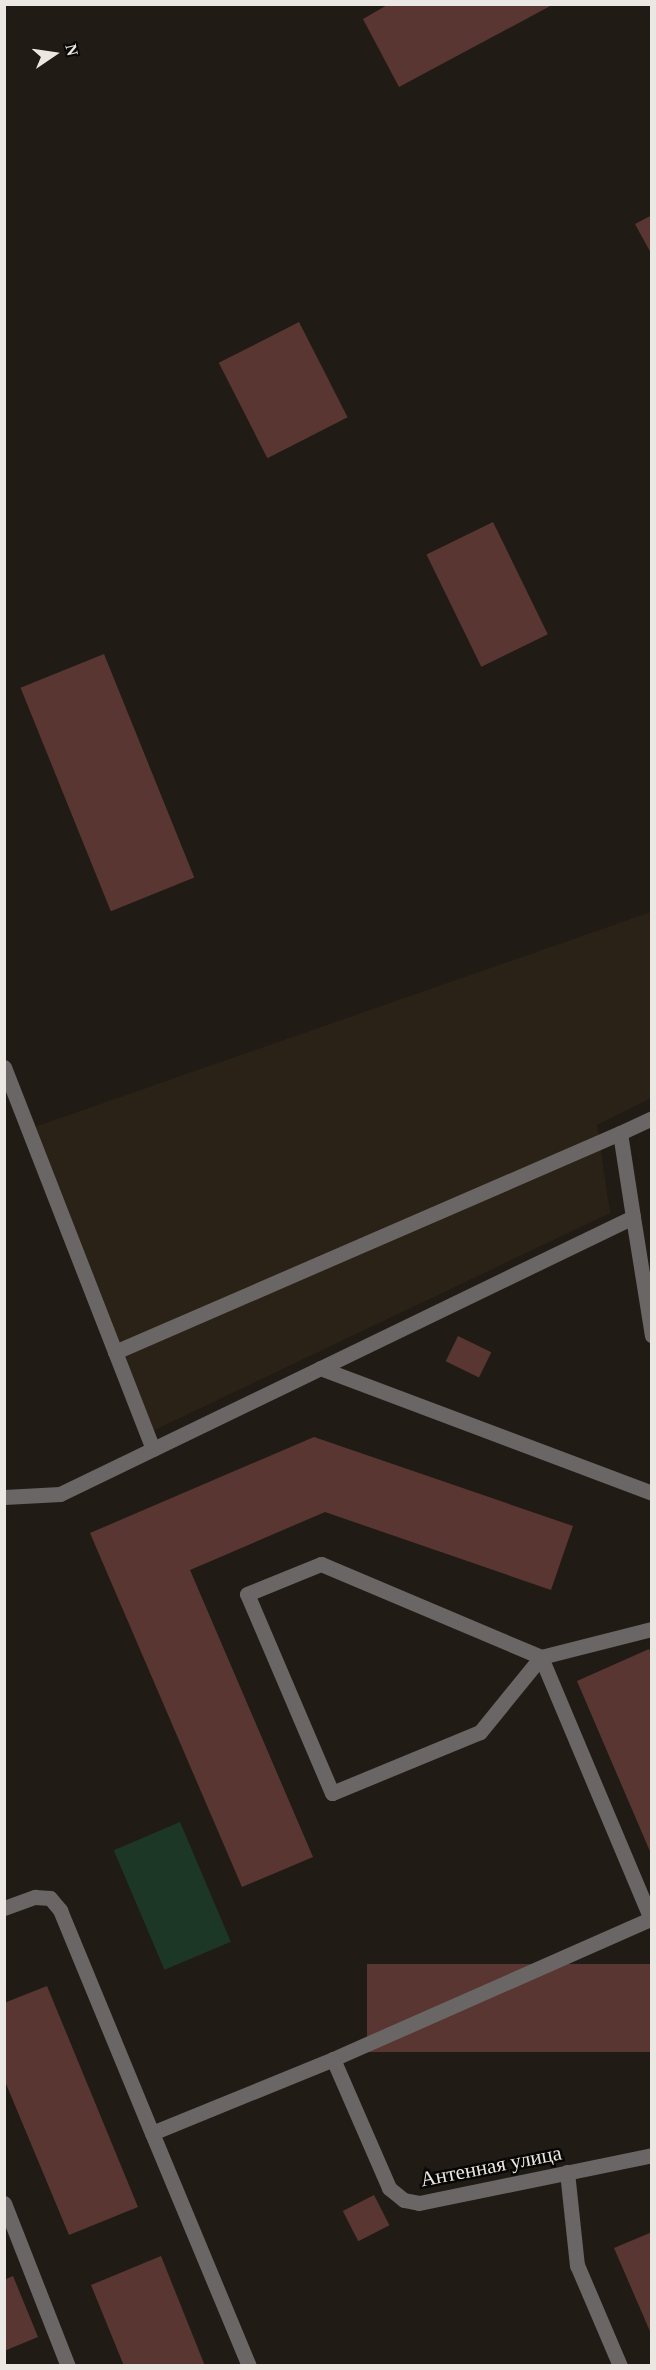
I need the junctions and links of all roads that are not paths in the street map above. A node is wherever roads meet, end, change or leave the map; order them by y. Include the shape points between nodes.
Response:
1 (4, 1067) edge
2 (651, 1118) edge
3 (620, 1133) junction
4 (633, 1216) junction
5 (651, 1335) edge
6 (115, 1352) junction
7 (320, 1368) junction
8 (153, 1449) junction
9 (651, 1493) edge
10 (4, 1497) edge
11 (651, 1629) edge
12 (541, 1657) junction
13 (4, 1908) edge
14 (333, 2059) junction
15 (152, 2133) junction
16 (651, 2155) edge
17 (567, 2172) junction
18 (4, 2203) edge
19 (68, 2366) edge
20 (249, 2366) edge
21 (620, 2366) edge

1 - 6 street
2 - 3 street
3 - 4 street
3 - 6 street
4 - 5 street
4 - 7 street
6 - 8 street
7 - 8 street
7 - 9 street
8 - 10 street via 60,1494
11 - 12 street
12 - 12 street via 480,1732 332,1793 247,1594 321,1564
12 - 14 street via 651,1919
13 - 15 street via 35,1897 50,1898 60,1910
14 - 15 street
14 - 17 street, Антенная улица via 389,2188 404,2200 419,2202
15 - 20 street
16 - 17 street, Антенная улица
17 - 21 street via 577,2265
18 - 19 street

